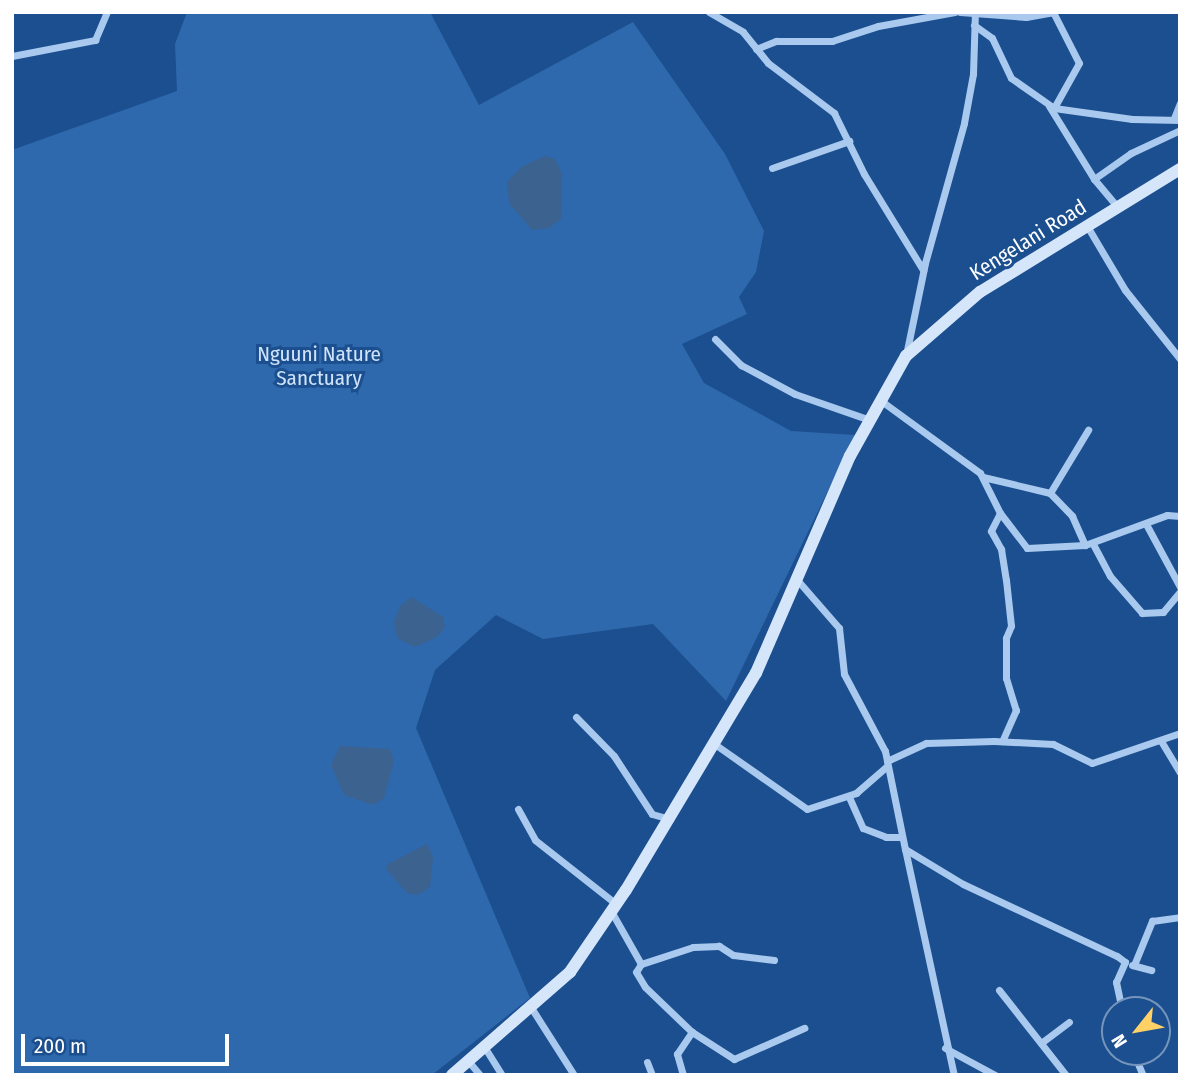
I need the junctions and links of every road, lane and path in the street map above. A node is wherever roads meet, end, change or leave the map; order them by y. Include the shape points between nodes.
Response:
1 (107, 12) edge
2 (709, 12) edge
3 (958, 12) edge
4 (1053, 12) edge
5 (975, 14) edge
6 (975, 24) junction
7 (756, 49) junction
8 (12, 56) edge
9 (1180, 103) edge
10 (1051, 106) junction
11 (1177, 119) edge
12 (1180, 130) edge
13 (849, 141) junction
14 (772, 168) dead end
15 (1180, 169) edge
16 (1094, 179) junction
17 (1117, 206) junction
18 (1087, 226) junction
19 (923, 270) junction
20 (715, 339) dead end
21 (1178, 355) edge
22 (906, 356) junction
23 (879, 399) junction
24 (870, 420) junction
25 (1088, 430) dead end
26 (983, 477) junction
27 (1050, 493) junction
28 (1000, 513) junction
29 (1180, 516) edge
30 (1146, 524) junction
31 (1089, 544) junction
32 (799, 582) junction
33 (1179, 585) edge
34 (576, 717) dead end
35 (1180, 733) edge
36 (1002, 741) junction
37 (1161, 741) junction
38 (716, 745) junction
39 (887, 764) junction
40 (1180, 773) edge
41 (849, 797) junction
42 (518, 809) dead end
43 (670, 819) junction
44 (901, 837) junction
45 (905, 849) junction
46 (614, 908) junction
47 (1180, 917) edge
48 (774, 960) dead end
49 (1125, 962) junction
50 (641, 964) junction
51 (1134, 965) junction
52 (1152, 970) dead end
53 (999, 990) dead end
54 (1119, 996) edge
55 (532, 1009) junction
56 (1069, 1023) dead end
57 (804, 1028) dead end
58 (692, 1032) junction
59 (1041, 1043) junction
60 (485, 1048) junction
61 (945, 1048) junction
62 (469, 1062) junction
63 (647, 1062) dead end
64 (452, 1075) edge
65 (480, 1075) edge
66 (502, 1075) edge
67 (574, 1075) edge
68 (652, 1075) edge
69 (683, 1075) edge
70 (954, 1075) edge
71 (995, 1075) edge
72 (1066, 1075) edge

1 - 8 street via 95,40
2 - 7 street via 737,28
3 - 5 street
3 - 7 street via 878,26 832,41 776,41
4 - 5 street via 1026,17
4 - 10 street via 1079,61
5 - 6 street
6 - 10 street via 992,38 1011,78
6 - 19 street via 964,123
7 - 13 street via 826,103
9 - 11 street
10 - 11 street via 1132,119
10 - 16 street
12 - 16 street via 1131,153
13 - 14 street
13 - 19 street
15 - 17 main road, Kengelani Road
16 - 17 street
17 - 18 main road, Kengelani Road
18 - 21 street via 1125,290
18 - 22 main road, Kengelani Road via 956,309
19 - 22 street
20 - 24 street via 740,365 794,394
22 - 23 main road, Kengelani Road
23 - 24 main road, Kengelani Road
23 - 26 street
24 - 32 main road, Kengelani Road
25 - 27 street
26 - 27 street
26 - 28 street
27 - 31 street via 1072,516
28 - 31 street via 1030,549
28 - 36 street via 991,531 1001,549 1006,580 1011,621 1006,678 1016,713
29 - 30 street via 1167,515
30 - 31 street
30 - 33 street
31 - 33 street via 1142,613 1163,612
32 - 38 main road, Kengelani Road
32 - 39 street via 839,628 844,674 864,704
34 - 43 street via 614,757 652,814
35 - 37 street
36 - 37 street via 1058,745 1088,763
36 - 39 street via 926,743
37 - 40 street
38 - 41 street via 803,809 814,810
38 - 43 main road, Kengelani Road
39 - 41 street
39 - 44 street
41 - 44 street via 863,828
42 - 46 street via 535,839
43 - 46 main road, Kengelani Road
44 - 45 street
45 - 49 street via 956,880 1096,944
45 - 61 street
46 - 50 street
46 - 55 main road, Kengelani Road via 570,972
47 - 51 street via 1152,921
48 - 50 street via 733,955 711,946 676,950
49 - 51 street
49 - 54 street via 1116,985
50 - 58 street via 636,972 645,987
51 - 52 street
53 - 59 street
55 - 60 main road, Kengelani Road
55 - 67 street
56 - 59 street
57 - 58 street via 739,1059
58 - 69 street via 677,1054
59 - 72 street
60 - 62 main road, Kengelani Road
60 - 66 street
61 - 70 street
61 - 71 street
62 - 64 main road, Kengelani Road
62 - 65 street
63 - 68 street

